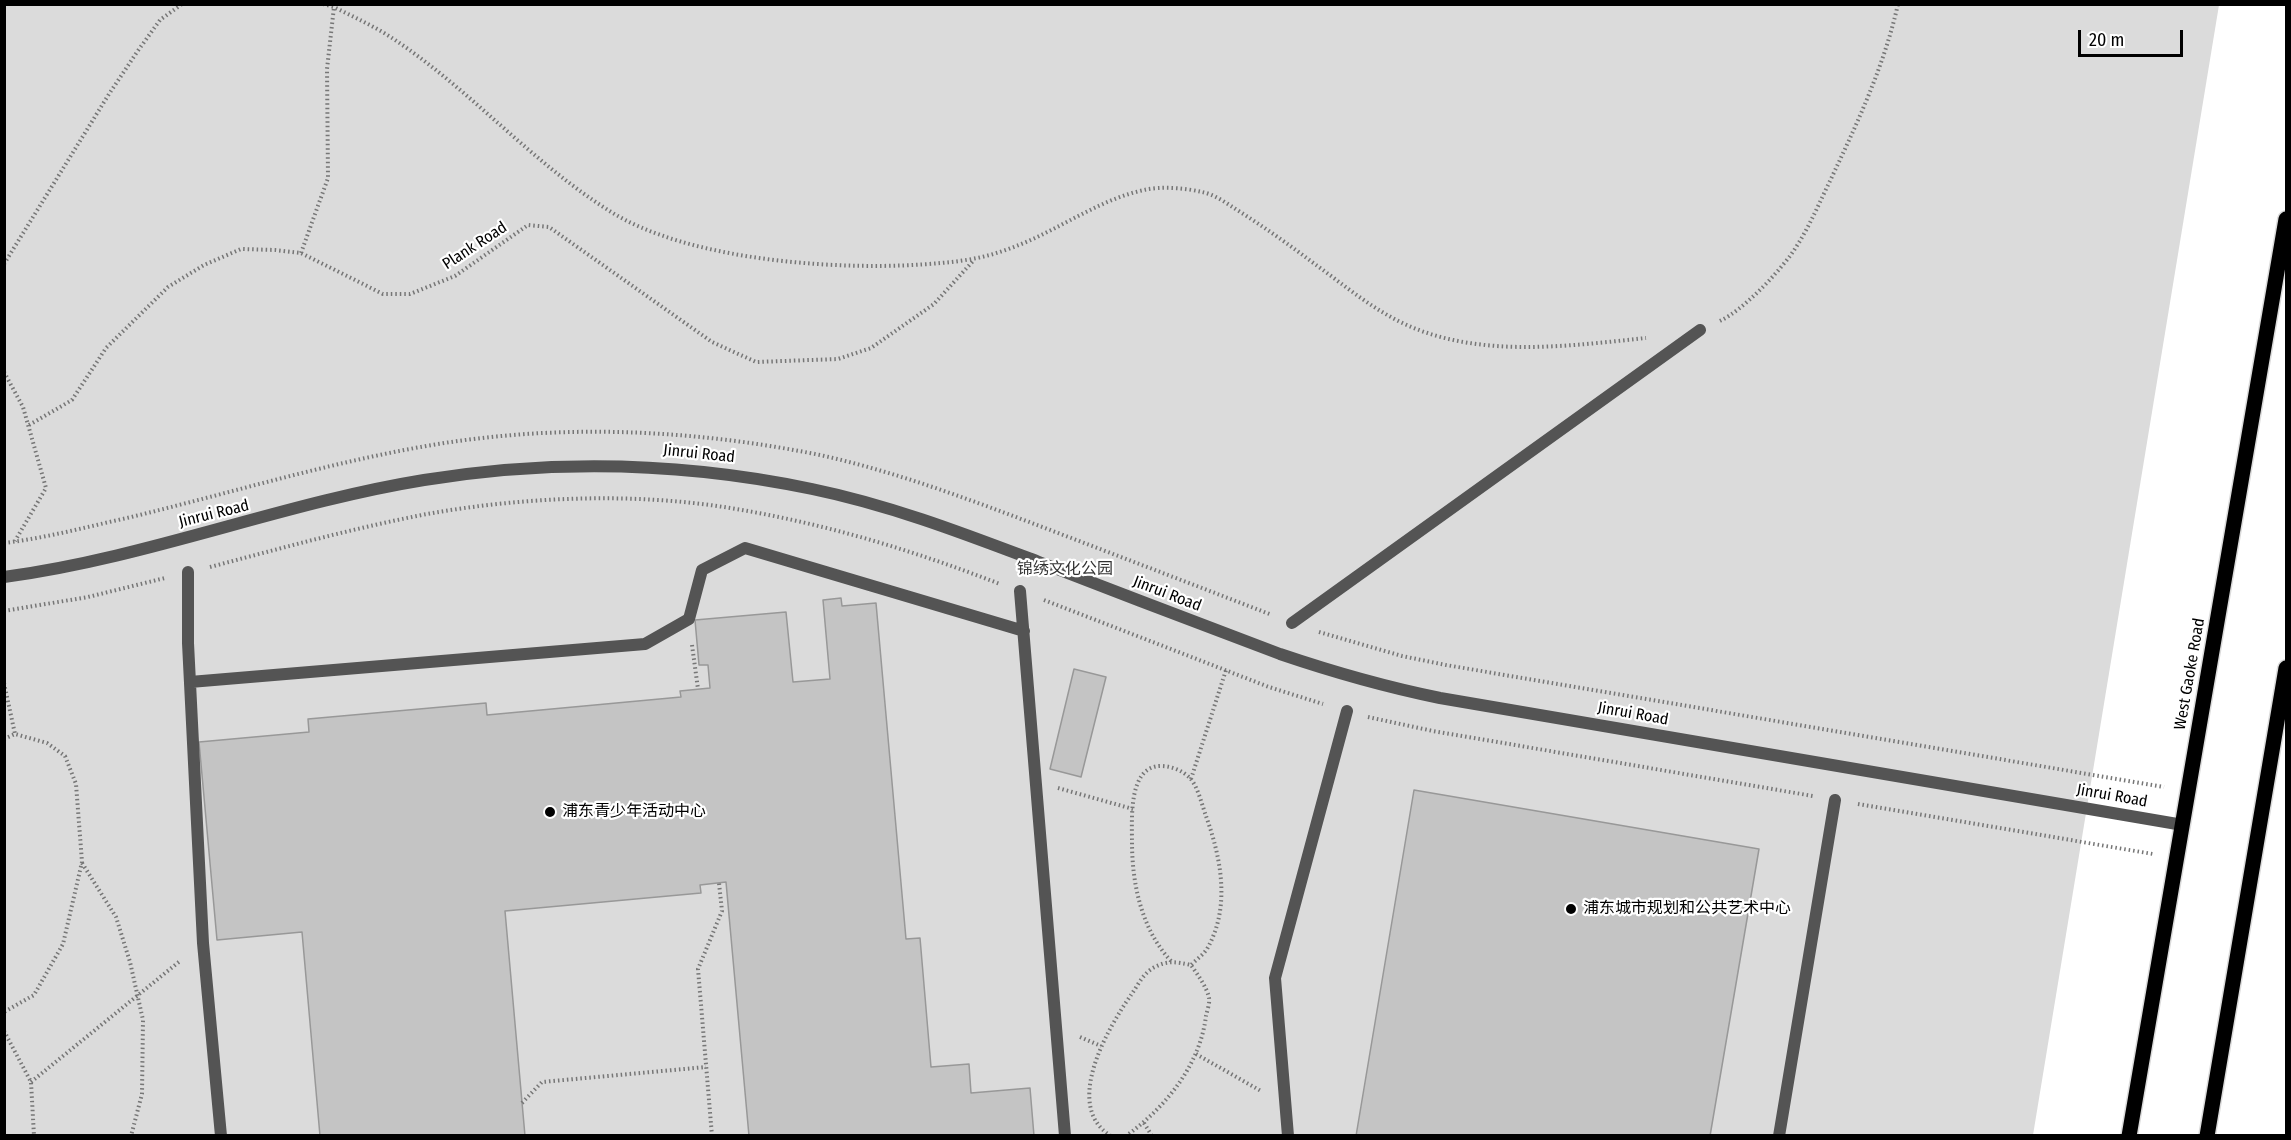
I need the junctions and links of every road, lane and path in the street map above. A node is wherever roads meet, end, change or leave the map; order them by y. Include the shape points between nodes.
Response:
1 (182, 4) edge
2 (323, 4) edge
3 (1898, 4) edge
4 (334, 7) junction
5 (2286, 219) edge
6 (301, 253) junction
7 (974, 260) junction
8 (4, 264) edge
9 (1700, 330) joint
10 (1653, 338) dead end
11 (4, 372) edge
12 (28, 425) junction
13 (15, 542) dead end
14 (188, 573) junction
15 (4, 577) edge
16 (1020, 591) junction
17 (4, 611) edge
18 (689, 620) junction
19 (1292, 623) dead end
20 (1024, 632) junction
21 (2286, 668) edge
22 (1226, 670) junction
23 (190, 682) junction
24 (4, 684) edge
25 (698, 689) dead end
26 (1347, 711) junction
27 (15, 734) junction
28 (4, 739) edge
29 (1191, 779) junction
30 (1036, 781) junction
31 (1834, 800) junction
32 (1132, 809) junction
33 (2183, 825) junction
34 (2177, 858) junction
35 (82, 862) junction
36 (719, 883) dead end
37 (203, 943) junction
38 (1171, 961) junction
39 (1191, 965) junction
40 (137, 995) junction
41 (4, 1012) edge
42 (4, 1031) edge
43 (1197, 1054) junction
44 (706, 1067) junction
45 (31, 1082) junction
46 (522, 1103) dead end
47 (1287, 1107) junction
48 (1144, 1123) junction
49 (34, 1136) edge
50 (131, 1136) edge
51 (221, 1136) edge
52 (712, 1136) edge
53 (1065, 1136) edge
54 (1111, 1136) edge
55 (1126, 1136) edge
56 (1152, 1136) edge
57 (1288, 1136) edge
58 (1779, 1136) edge
59 (2129, 1136) edge
60 (2207, 1136) edge

1 - 8 path via 160,20 137,52
2 - 4 path
3 - 9 path via 1891,36 1851,138 1790,256 1733,315
4 - 6 path via 327,69 328,178
4 - 7 path via 398,41 560,176 609,212 655,234 757,256 832,265 897,266
5 - 33 main road, West Gaoke Road
6 - 7 path, Plank Road via 383,294 410,294 454,276 528,225 549,227 712,342 756,362 838,359 871,348 934,304
6 - 12 path, Plank Road via 241,249 168,287 106,348 72,400
7 - 10 path via 1011,249 1110,201 1146,189 1206,192 1267,229 1365,300 1406,325 1434,335 1463,342 1529,348
9 - 19 street
11 - 12 path via 24,407
12 - 13 path via 46,488
14 - 16 path via 427,514 568,500 653,500 727,507 807,523 883,542
14 - 17 path via 88,597
14 - 23 street
15 - 33 street, Jinrui Road via 93,561 422,481 578,465 655,466 732,474 815,489 893,510 1280,654 1394,689
16 - 20 street
16 - 22 path
18 - 20 street via 702,570 745,548
18 - 23 street via 645,644
18 - 25 path
20 - 30 street
21 - 60 main road
22 - 26 path
22 - 29 path
23 - 37 street
24 - 27 path
26 - 31 path via 1433,731
26 - 47 street via 1275,978
27 - 28 path
27 - 35 path via 47,743 65,756 76,784
29 - 32 path via 1178,769 1153,766 1137,785
29 - 39 path via 1215,842 1222,897 1206,950
30 - 32 path
30 - 53 street
31 - 34 path
31 - 58 street
32 - 38 path via 1134,880 1147,926 1157,946
33 - 34 main road, West Gaoke Road
34 - 59 main road, West Gaoke Road
35 - 40 path via 116,917
35 - 41 path via 63,944 34,995
36 - 44 path via 722,911 698,969
37 - 40 path
37 - 51 street
38 - 39 path
38 - 54 path via 1153,968 1142,978 1119,1012 1097,1057 1089,1094 1092,1117
39 - 43 path via 1209,998
40 - 45 path
40 - 50 path via 143,1020 142,1094
42 - 45 path
43 - 47 path
43 - 48 path via 1181,1081
44 - 46 path via 542,1082
44 - 52 path
45 - 49 path
47 - 57 street
48 - 55 path
48 - 56 path

